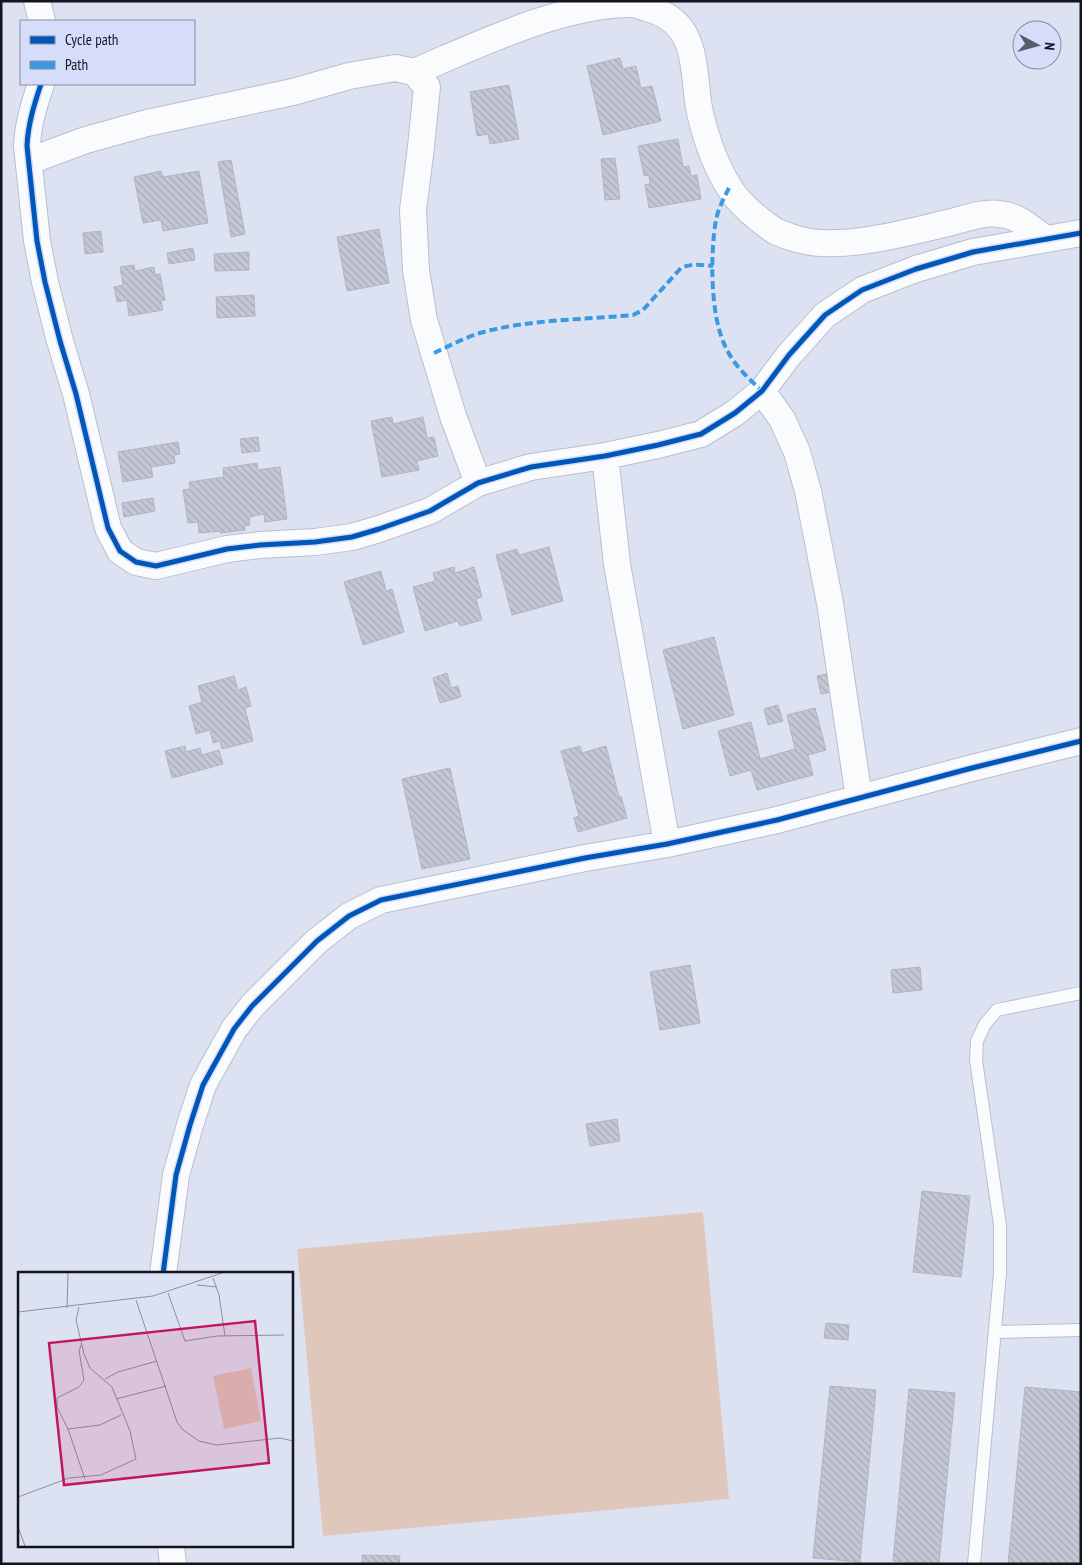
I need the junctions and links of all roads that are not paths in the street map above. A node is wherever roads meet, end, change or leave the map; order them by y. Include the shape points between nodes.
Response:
1 (37, 1) edge
2 (42, 20) edge
3 (414, 72) junction
4 (42, 85) edge
5 (29, 161) junction
6 (1081, 233) edge
7 (1044, 238) junction
8 (762, 391) junction
9 (605, 456) junction
10 (478, 483) junction
11 (1081, 741) edge
12 (859, 798) junction
13 (667, 844) junction
14 (1081, 993) edge
15 (163, 1272) edge
16 (1081, 1330) edge
17 (996, 1332) junction
18 (172, 1548) edge
19 (173, 1564) edge
20 (974, 1564) edge

1 - 2 street
3 - 5 street via 396,68 349,76 293,92 148,123 86,140
3 - 7 street via 544,20 592,8 633,4 660,11 676,22 689,44 700,112 712,154 729,188 750,212 776,232 820,243 855,241 894,236 983,214 1000,214 1026,224
3 - 10 street via 427,87 413,210 416,270 424,320 453,416
4 - 5 street via 31,112 27,146
5 - 10 street via 37,241 45,282 108,528 120,551 136,562 156,566 227,549 352,537 430,511
6 - 7 street
7 - 8 street via 973,252 862,290 825,316
8 - 9 street via 735,414 701,434
8 - 12 street via 782,419 797,452 808,491 830,603
9 - 10 street via 531,467
9 - 13 street via 618,573
11 - 12 street
12 - 13 street
13 - 15 street via 381,900 349,916 317,941 240,1021 203,1085 176,1175
14 - 17 lane via 997,1010 977,1041 1000,1225
16 - 17 lane
17 - 20 lane
18 - 19 street

